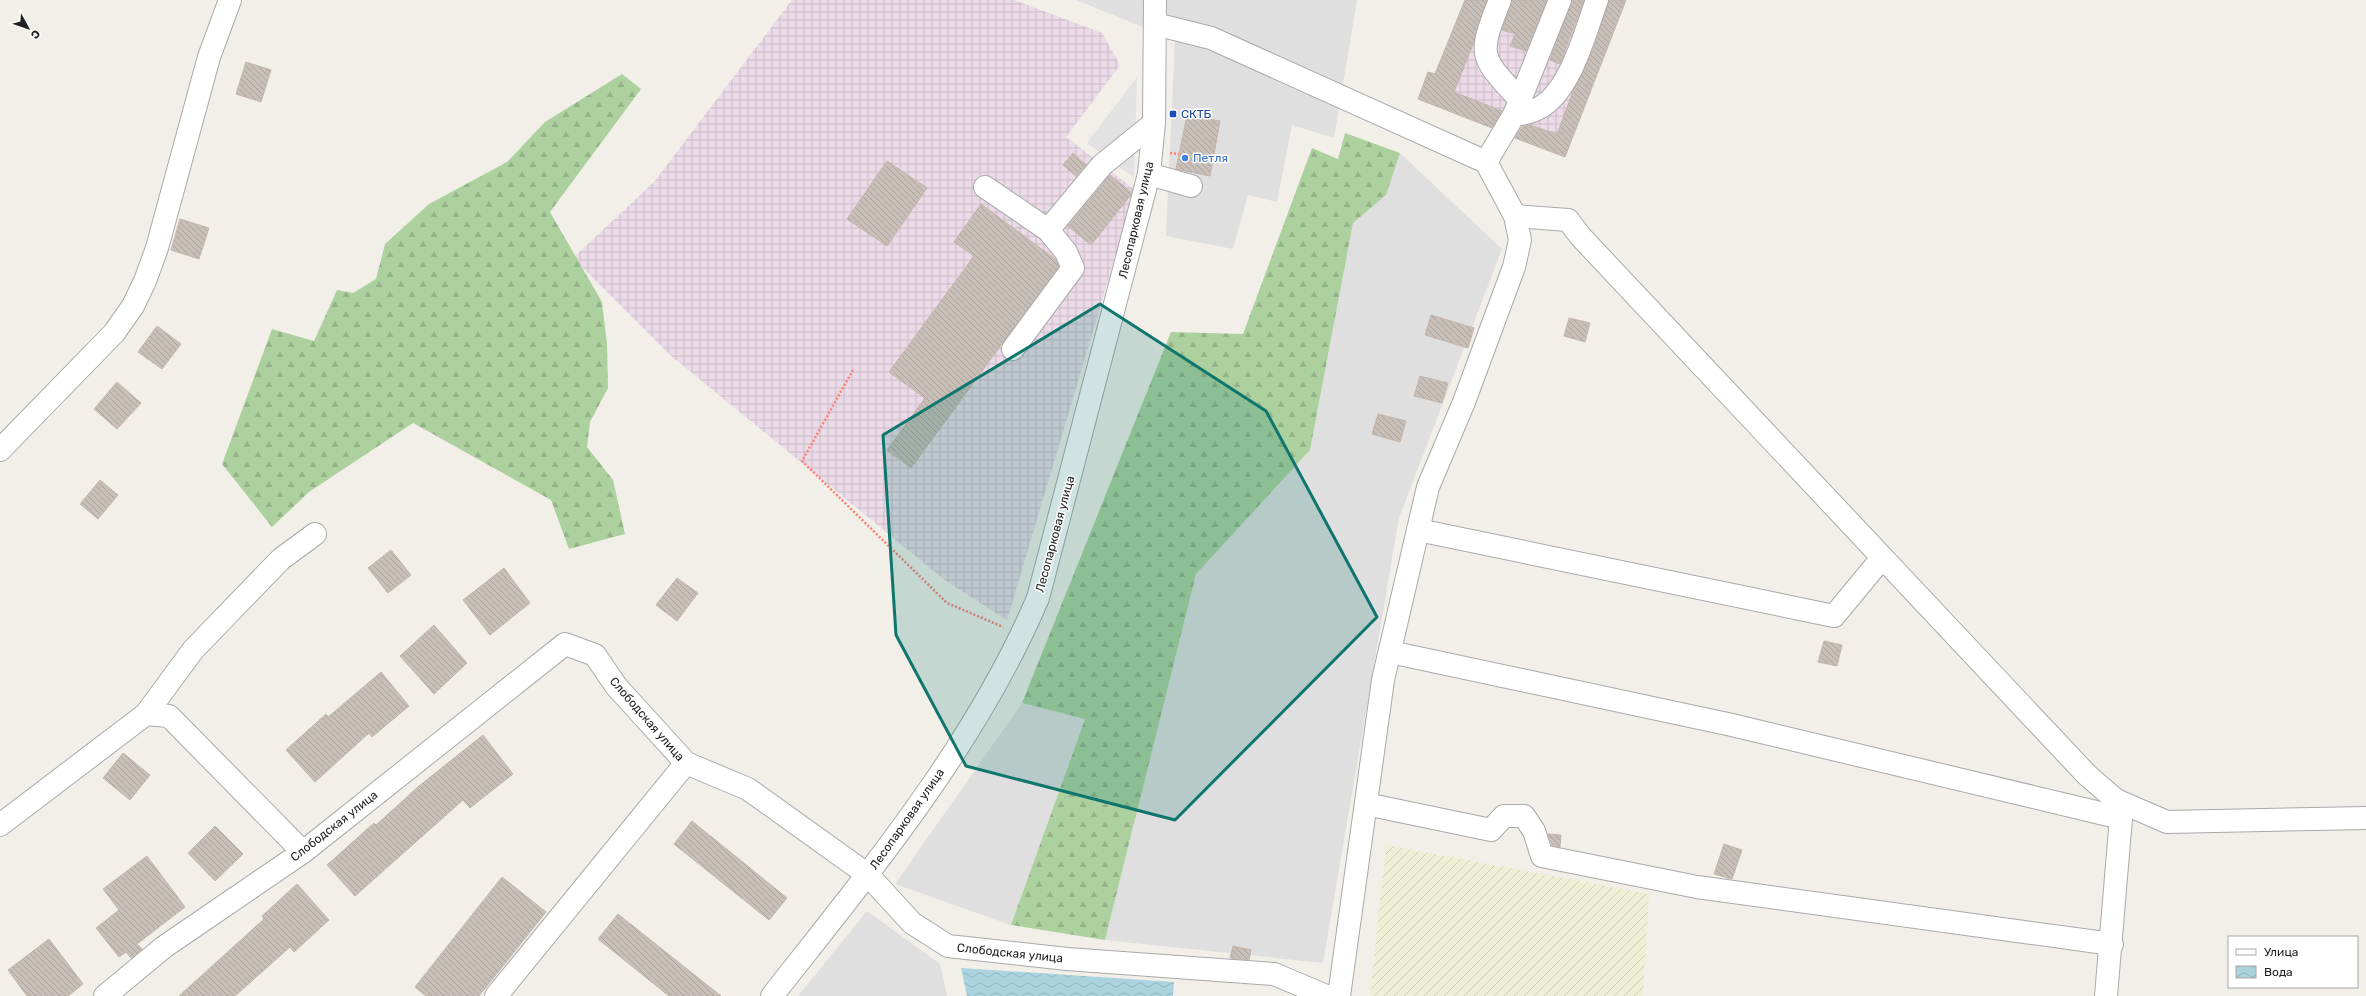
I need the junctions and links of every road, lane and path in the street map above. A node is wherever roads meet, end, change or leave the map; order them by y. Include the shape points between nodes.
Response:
1 (230, 0) edge
2 (1155, 0) edge
3 (1500, 0) edge
4 (1560, 0) edge
5 (1597, 0) edge
6 (1155, 24) junction
7 (1518, 108) junction
8 (1154, 123) junction
9 (1486, 162) junction
10 (1149, 174) junction
11 (1191, 186) dead end
12 (985, 187) dead end
13 (1515, 216) junction
14 (1048, 230) junction
15 (1013, 349) dead end
16 (853, 370) dead end
17 (0, 450) edge
18 (1418, 530) junction
19 (315, 534) dead end
20 (1882, 558) junction
21 (1022, 635) junction
22 (1390, 652) junction
23 (146, 714) junction
24 (686, 763) junction
25 (2087, 775) junction
26 (1366, 804) junction
27 (2121, 818) junction
28 (2366, 818) edge
29 (0, 825) edge
30 (303, 852) junction
31 (868, 874) junction
32 (2112, 944) junction
33 (105, 996) edge
34 (496, 996) edge
35 (772, 996) edge
36 (1326, 996) edge
37 (1339, 996) edge
38 (2106, 996) edge

1 - 17 street via 209,57 157,248 133,306 114,333
2 - 6 street, Лесопарковая улица
3 - 7 street via 1485,38 1485,57
4 - 7 street
5 - 7 street via 1566,79 1553,97 1536,110
6 - 8 street, Лесопарковая улица
6 - 9 street via 1211,38
7 - 9 street
8 - 10 street, Лесопарковая улица
8 - 14 street via 1102,164
9 - 13 street
10 - 11 street
10 - 21 street, Лесопарковая улица via 1038,598
12 - 14 street
13 - 18 street via 1520,240 1514,267 1464,402 1428,487
13 - 20 street via 1568,220 1581,237
14 - 15 street via 1066,252 1073,268
16 - 21 path via 802,461 947,603
18 - 20 street via 1834,616
18 - 22 street
19 - 23 street via 281,559 193,650
20 - 25 street
21 - 31 street, Лесопарковая улица via 966,736
22 - 26 street via 1383,680
22 - 27 street via 1732,725
23 - 29 street
23 - 30 street via 169,716
24 - 30 street, Слободская улица via 616,686 594,655 566,644
24 - 31 street, Слободская улица via 748,789
24 - 34 street
25 - 27 street
25 - 28 street via 2116,800 2168,822
26 - 32 street via 1491,830 1504,816 1524,816 1534,831 1542,856 1697,887
26 - 37 street
27 - 32 street
30 - 33 street, Слободская улица via 164,947
31 - 35 street, Лесопарковая улица
31 - 36 street, Слободская улица via 912,924 948,946 1067,959 1274,974
32 - 38 street

